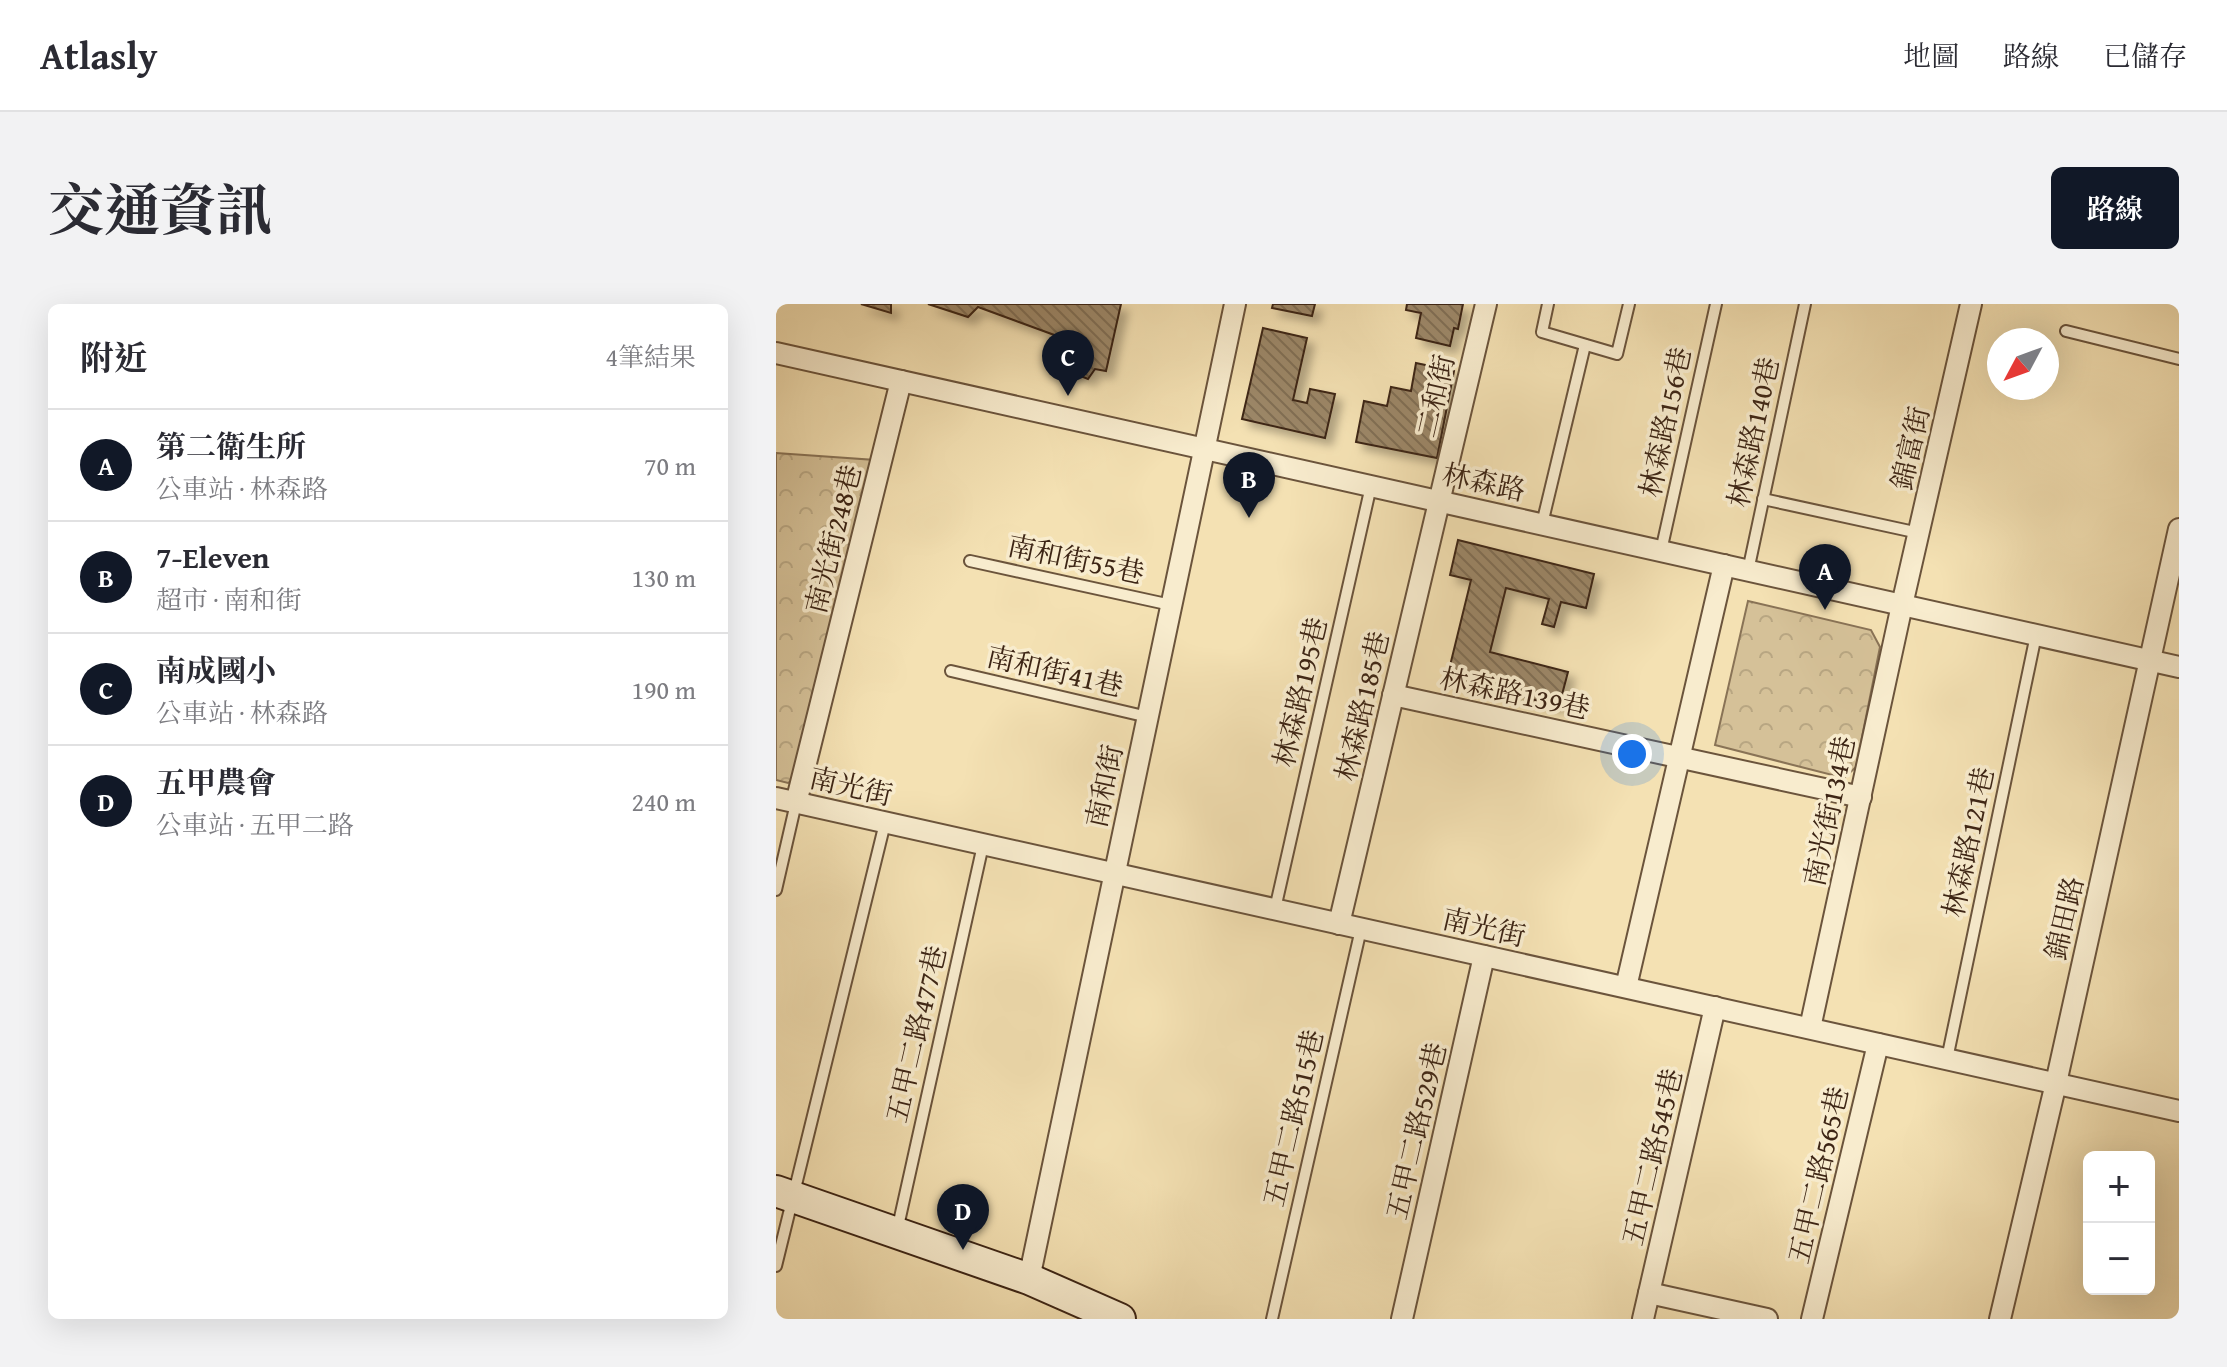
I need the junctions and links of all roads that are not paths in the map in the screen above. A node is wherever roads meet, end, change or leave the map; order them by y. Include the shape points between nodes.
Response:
1 (1235, 304) edge
2 (1486, 304) edge
3 (1548, 304) edge
4 (1629, 304) edge
5 (1716, 304) edge
6 (1805, 304) edge
7 (1971, 304) edge
8 (2066, 331) dead end
9 (1585, 345) junction
10 (776, 353) edge
11 (2179, 359) edge
12 (901, 381) junction
13 (1204, 448) junction
14 (1371, 486) junction
15 (1763, 499) junction
16 (1439, 501) junction
17 (1542, 524) junction
18 (2179, 529) edge
19 (1919, 533) junction
20 (1661, 551) junction
21 (970, 561) dead end
22 (1724, 565) junction
23 (1748, 571) junction
24 (1171, 605) junction
25 (1902, 605) junction
26 (2036, 635) junction
27 (2150, 661) junction
28 (2179, 667) edge
29 (951, 671) dead end
30 (1393, 695) junction
31 (1148, 717) junction
32 (1680, 756) junction
33 (1861, 797) junction
34 (786, 801) edge
35 (885, 823) junction
36 (983, 845) junction
37 (1114, 874) junction
38 (776, 890) edge
39 (1275, 909) junction
40 (1339, 924) junction
41 (1361, 929) junction
42 (1484, 956) junction
43 (1626, 987) junction
44 (1715, 1007) junction
45 (1810, 1028) junction
46 (1878, 1044) junction
47 (1947, 1059) junction
48 (2056, 1083) junction
49 (2179, 1111) edge
50 (784, 1194) edge
51 (896, 1233) junction
52 (776, 1266) edge
53 (1029, 1279) junction
54 (1649, 1293) junction
55 (1120, 1319) edge
56 (1272, 1319) edge
57 (1402, 1319) edge
58 (1643, 1319) edge
59 (1767, 1319) edge
60 (1812, 1319) edge
61 (2000, 1319) edge

1 - 13 street, 南和街
2 - 16 street, 二和街
3 - 9 lane via 1542,332
4 - 9 lane via 1617,354
5 - 20 lane, 林森路156巷
6 - 15 lane, 林森路140巷
7 - 19 street, 錦富街
8 - 11 lane
9 - 17 lane
10 - 12 street, 林森路
12 - 13 street, 林森路
12 - 34 street, 南光街248巷
13 - 14 street, 林森路
13 - 24 street, 南和街
14 - 16 street, 林森路
14 - 39 lane, 林森路195巷
15 - 19 lane
15 - 23 lane, 林森路140巷
16 - 17 street, 林森路
16 - 30 street, 林森路185巷
17 - 20 street, 林森路
18 - 27 street, 錦田路
19 - 25 street, 錦富街
20 - 22 street, 林森路
21 - 24 lane, 南和街55巷
22 - 23 street, 林森路
22 - 32 street
23 - 25 street, 林森路
24 - 31 street, 南和街
25 - 26 street, 林森路
25 - 33 street, 南光街134巷
26 - 27 street, 林森路
26 - 47 lane, 林森路121巷
27 - 28 street, 林森路
27 - 48 street, 錦田路
29 - 31 lane, 南和街41巷
30 - 32 street, 林森路139巷
30 - 40 street, 林森路185巷
31 - 37 street, 南和街
32 - 33 street, 林森路139巷
32 - 43 street
33 - 45 street, 南光街134巷
34 - 35 street, 南光街
34 - 38 lane
35 - 36 street, 南光街
35 - 50 lane
36 - 37 street, 南光街
36 - 51 lane, 五甲二路477巷
37 - 39 street, 南光街
37 - 53 street, 南和街
39 - 40 street, 南光街
40 - 41 street, 南光街
41 - 42 street, 南光街
41 - 56 lane, 五甲二路515巷
42 - 43 street, 南光街
42 - 57 street, 五甲二路529巷
43 - 44 street, 南光街
44 - 45 street, 南光街
44 - 54 street, 五甲二路545巷
45 - 46 street, 南光街
46 - 47 street, 南光街
46 - 60 street, 五甲二路565巷
47 - 48 street, 南光街
48 - 49 street, 南光街
48 - 61 street, 錦田路
50 - 51 main road
50 - 52 lane
51 - 53 main road
53 - 55 main road
54 - 58 street, 五甲二路545巷
54 - 59 street

